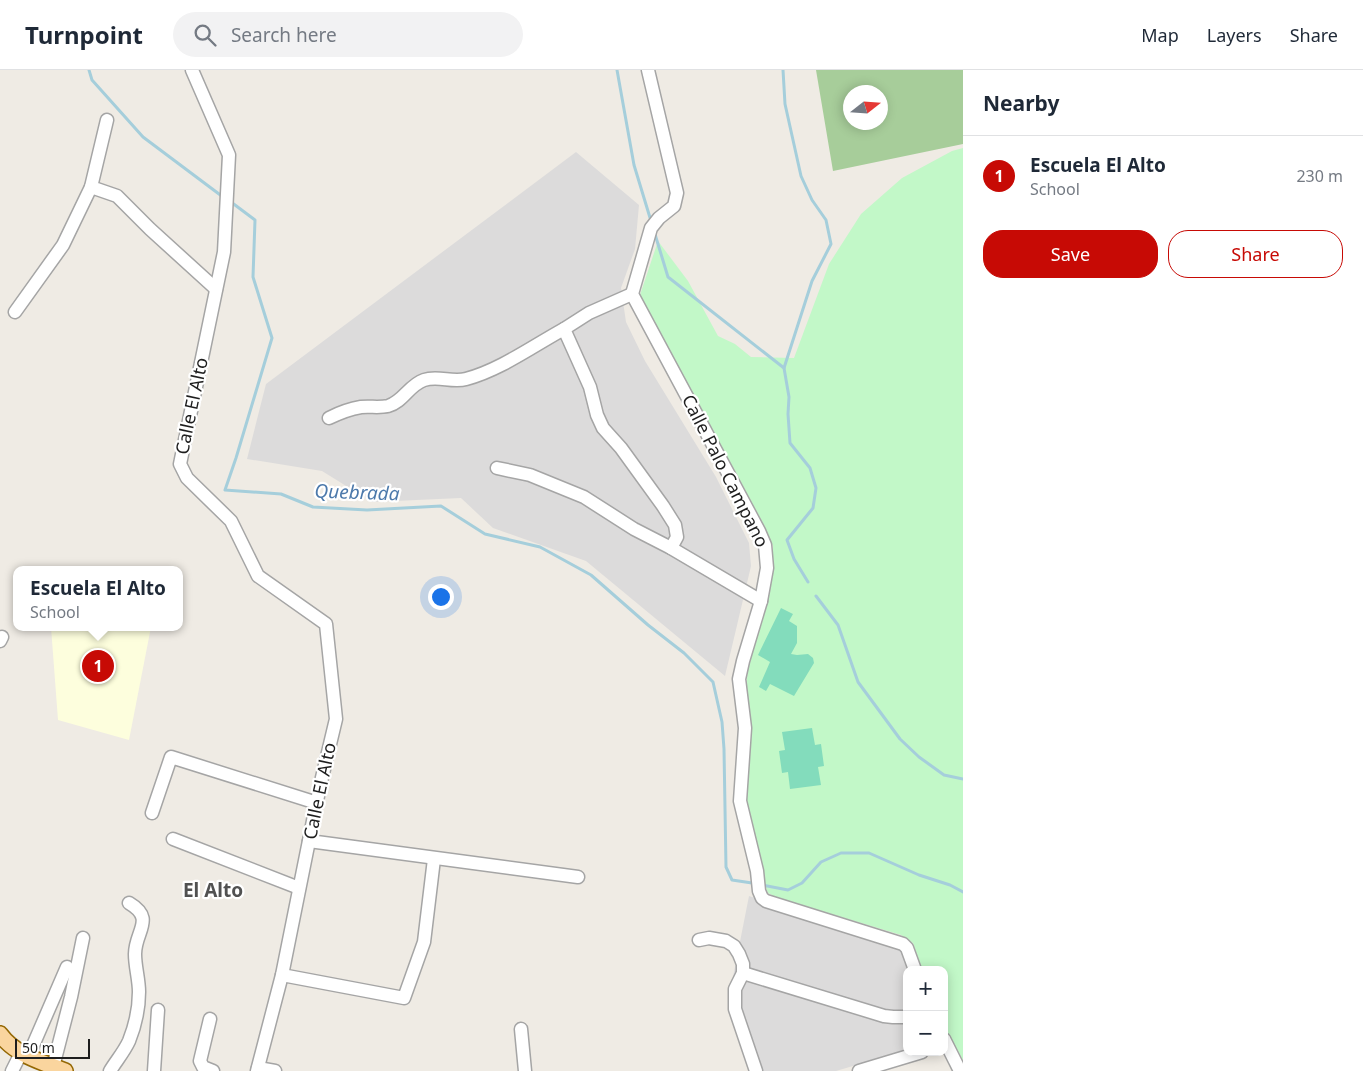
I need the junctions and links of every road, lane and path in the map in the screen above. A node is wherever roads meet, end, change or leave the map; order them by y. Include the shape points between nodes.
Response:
1 (192, 70) edge
2 (648, 70) edge
3 (107, 120) dead end
4 (91, 187) junction
5 (216, 289) junction
6 (632, 294) junction
7 (16, 312) dead end
8 (564, 329) junction
9 (329, 418) dead end
10 (497, 468) dead end
11 (671, 548) junction
12 (761, 601) junction
13 (317, 803) junction
14 (152, 812) dead end
15 (173, 838) dead end
16 (309, 841) junction
17 (434, 859) junction
18 (578, 877) dead end
19 (299, 888) junction
20 (129, 903) dead end
21 (84, 938) dead end
22 (699, 940) dead end
23 (914, 966) edge
24 (67, 967) dead end
25 (743, 973) junction
26 (282, 975) junction
27 (158, 1010) dead end
28 (903, 1017) edge
29 (210, 1019) dead end
30 (521, 1029) dead end
31 (0, 1034) edge
32 (948, 1047) edge
33 (24, 1055) junction
34 (909, 1056) edge
35 (59, 1069) edge
36 (258, 1069) edge
37 (12, 1071) edge
38 (110, 1071) edge
39 (154, 1071) edge
40 (213, 1071) edge
41 (275, 1071) edge
42 (525, 1071) edge
43 (756, 1071) edge
44 (860, 1071) edge
45 (960, 1071) edge

1 - 5 street, Calle El Alto via 229,155 224,252
2 - 6 street via 677,193 674,206 651,228
3 - 4 street
4 - 5 street via 116,196
4 - 7 street via 63,245
5 - 13 street, Calle El Alto via 180,464 187,478 231,521 258,576 326,624 336,719
6 - 8 street via 589,313
6 - 12 street, Calle Palo Campano via 763,538 767,568
8 - 9 street via 472,377 455,381 430,378 414,385 398,401 387,406 354,408
8 - 11 street via 590,387 602,428 625,454 675,525 677,536
10 - 11 street via 530,475 584,497
11 - 12 street
12 - 23 street, Calle Palo Campano via 739,679 745,728 740,802 760,894 766,901 903,944
13 - 14 street via 171,757
13 - 16 street, Calle El Alto
15 - 19 street
16 - 17 street
16 - 19 street, Calle El Alto
17 - 18 street
17 - 26 street via 424,942 404,998
19 - 26 street, Calle El Alto
20 - 38 street via 142,914 135,952 138,1005 128,1042
21 - 35 street
22 - 25 street via 718,939 734,946 743,964
24 - 33 street
25 - 28 street via 884,1016
25 - 43 street via 734,989 735,1009
26 - 36 street, Calle El Alto
27 - 39 street
29 - 40 street via 200,1061 203,1067
30 - 42 street
31 - 33 main road via 6,1044
32 - 45 street
33 - 35 main road
33 - 37 street
34 - 44 street
36 - 41 street

